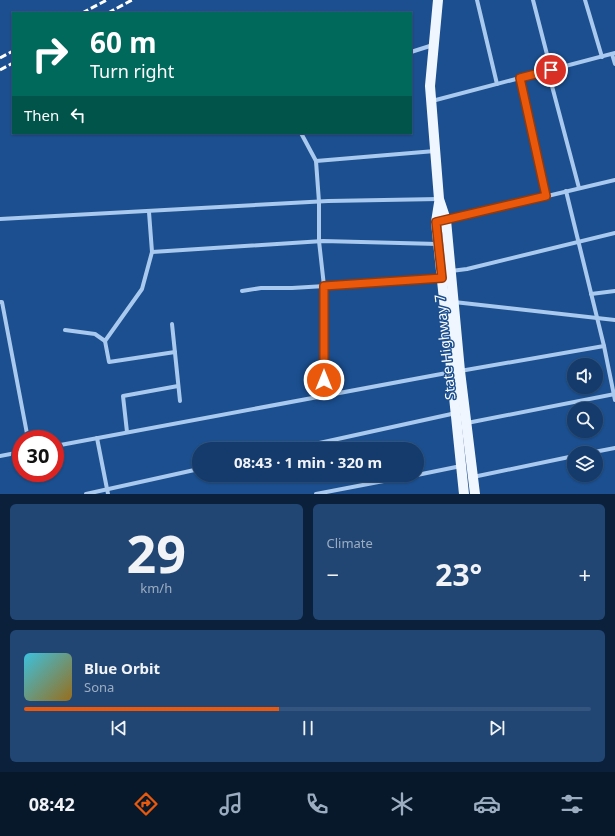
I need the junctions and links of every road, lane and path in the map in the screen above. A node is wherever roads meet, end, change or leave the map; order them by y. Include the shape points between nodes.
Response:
1 (438, 0) edge
2 (477, 0) edge
3 (533, 0) edge
4 (585, 0) edge
5 (434, 44) junction
6 (412, 52) edge
7 (614, 54) edge
8 (602, 57) junction
9 (615, 64) edge
10 (549, 70) junction
11 (520, 78) junction
12 (497, 84) junction
13 (431, 101) junction
14 (302, 134) edge
15 (435, 151) junction
16 (316, 161) junction
17 (615, 180) edge
18 (579, 188) junction
19 (566, 191) junction
20 (546, 196) junction
21 (439, 199) junction
22 (320, 202) junction
23 (149, 212) junction
24 (0, 219) edge
25 (441, 221) junction
26 (615, 233) edge
27 (319, 241) junction
28 (577, 242) junction
29 (443, 243) junction
30 (152, 252) junction
31 (451, 271) junction
32 (442, 278) junction
33 (324, 286) junction
34 (242, 291) dead end
35 (615, 291) edge
36 (591, 294) junction
37 (0, 302) edge
38 (454, 302) junction
39 (596, 317) junction
40 (615, 320) edge
41 (172, 324) dead end
42 (65, 330) dead end
43 (106, 341) junction
44 (604, 346) junction
45 (174, 352) junction
46 (456, 371) junction
47 (178, 386) junction
48 (615, 394) edge
49 (324, 396) junction
50 (615, 400) edge
51 (180, 401) dead end
52 (456, 413) junction
53 (467, 423) junction
54 (26, 430) edge
55 (127, 432) junction
56 (97, 438) junction
57 (324, 442) edge
58 (64, 444) edge
59 (615, 448) edge
60 (603, 450) edge
61 (12, 454) edge
62 (0, 456) edge
63 (567, 457) edge
64 (462, 466) junction
65 (192, 471) edge
66 (424, 473) edge
67 (473, 477) junction
68 (379, 482) edge
69 (107, 492) edge
70 (86, 494) edge
71 (316, 494) edge
72 (464, 494) edge
73 (475, 494) edge

1 - 5 main road, State Highway 7
2 - 12 street
3 - 10 street
4 - 8 street
5 - 6 street
5 - 13 main road, State Highway 7
7 - 8 street
7 - 9 street
8 - 10 street
10 - 11 street
10 - 18 street
11 - 12 street
11 - 20 street
12 - 13 street
13 - 15 main road, State Highway 7
14 - 16 street
15 - 16 street
15 - 21 main road, State Highway 7
16 - 22 street
17 - 18 street
18 - 19 street
19 - 20 street
19 - 28 street
20 - 25 street
21 - 22 street
21 - 25 main road, State Highway 7
22 - 23 street
22 - 27 street
23 - 24 street
23 - 30 street
25 - 29 main road, State Highway 7
26 - 28 street
27 - 29 street
27 - 30 street
27 - 33 street
28 - 31 street
28 - 36 street
29 - 31 main road, State Highway 7
29 - 32 main road, State Highway 7
30 - 43 street via 142,289
31 - 38 main road, State Highway 7
32 - 33 street
32 - 46 main road, State Highway 7
33 - 34 street
33 - 49 street
35 - 36 street
36 - 39 street
37 - 54 street
38 - 39 street
38 - 46 main road, State Highway 7
39 - 40 street
39 - 44 street
41 - 45 street
42 - 43 street via 95,334
43 - 45 street via 109,362
44 - 46 street
44 - 48 street
45 - 47 street
46 - 49 street
46 - 52 main road, State Highway 7
46 - 53 main road, State Highway 7
47 - 51 street
47 - 55 street via 123,396
48 - 50 street
48 - 53 street
49 - 55 street
52 - 57 street
52 - 64 main road, State Highway 7
53 - 67 main road, State Highway 7
55 - 56 street
56 - 58 street
56 - 69 street
59 - 60 street
61 - 62 street
63 - 67 street
64 - 66 street
64 - 72 main road, State Highway 7
65 - 69 street
67 - 73 main road, State Highway 7
68 - 71 street
69 - 70 street

